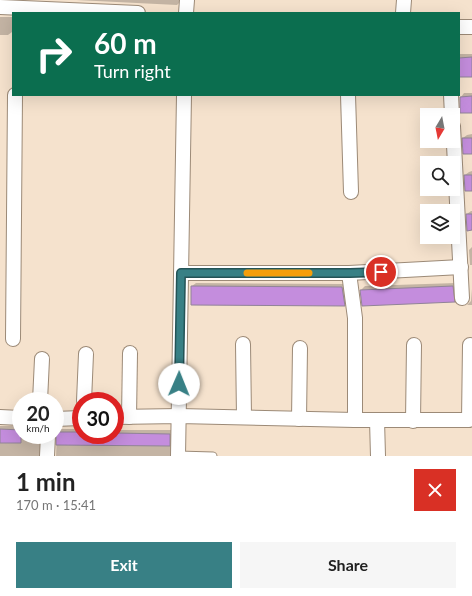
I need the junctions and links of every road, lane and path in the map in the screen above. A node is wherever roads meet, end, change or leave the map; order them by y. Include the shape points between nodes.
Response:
1 (187, 0) edge
2 (404, 0) edge
3 (0, 7) edge
4 (16, 7) edge
5 (118, 12) edge
6 (186, 12) edge
7 (403, 12) edge
8 (460, 27) edge
9 (472, 28) edge
10 (15, 96) edge
11 (184, 96) edge
12 (348, 96) edge
13 (451, 96) edge
14 (452, 108) edge
15 (454, 148) edge
16 (351, 192) dead end
17 (461, 267) junction
18 (181, 273) junction
19 (350, 273) junction
20 (462, 298) dead end
21 (13, 339) dead end
22 (243, 344) dead end
23 (414, 345) dead end
24 (470, 345) dead end
25 (300, 348) dead end
26 (130, 353) dead end
27 (86, 354) dead end
28 (42, 359) dead end
29 (40, 392) edge
30 (84, 392) edge
31 (124, 401) edge
32 (179, 416) junction
33 (0, 417) edge
34 (124, 417) edge
35 (244, 417) junction
36 (12, 418) edge
37 (299, 419) junction
38 (355, 420) junction
39 (377, 420) junction
40 (413, 420) junction
41 (48, 444) edge
42 (47, 456) edge
43 (178, 456) edge
44 (212, 456) edge
45 (378, 456) edge

1 - 6 street
2 - 7 street
3 - 4 street
4 - 5 street
8 - 9 street
10 - 21 street
11 - 18 street
12 - 16 street
13 - 14 street
15 - 17 street
17 - 19 street
17 - 20 street
18 - 19 street
18 - 32 street
19 - 38 street via 355,318
22 - 35 street
23 - 40 street
24 - 40 street via 470,420
25 - 37 street
26 - 31 street
27 - 30 street
28 - 29 street
32 - 34 street
32 - 35 street
32 - 43 street
33 - 36 street
35 - 37 street
37 - 38 street
38 - 39 street
39 - 40 street
39 - 45 street
41 - 42 street
43 - 44 lane

